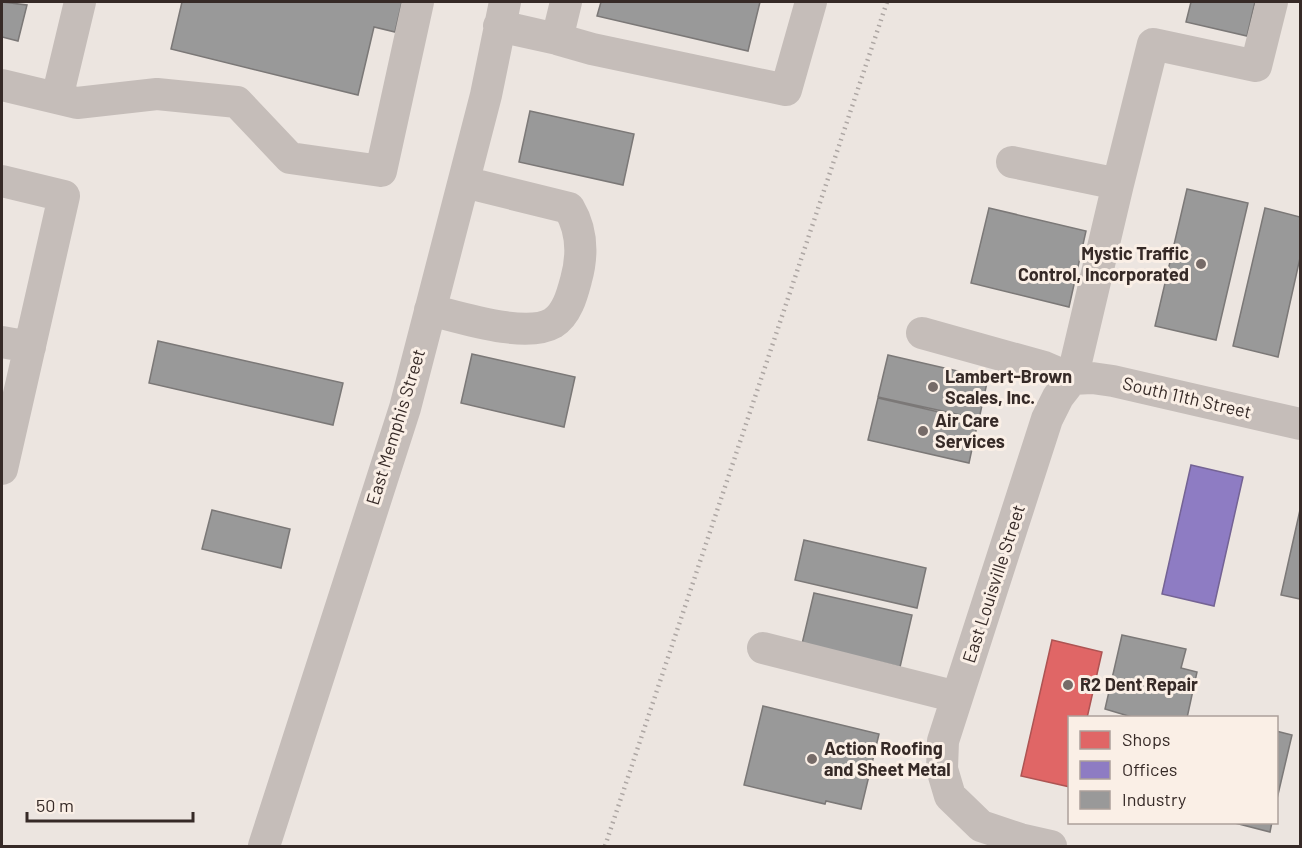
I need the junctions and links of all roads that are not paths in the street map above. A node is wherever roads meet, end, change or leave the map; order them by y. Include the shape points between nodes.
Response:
1 (80, 2) edge
2 (418, 2) edge
3 (566, 2) edge
4 (812, 2) edge
5 (1272, 2) edge
6 (502, 14) edge
7 (558, 39) junction
8 (2, 85) edge
9 (57, 98) junction
10 (1012, 162) dead end
11 (2, 182) edge
12 (464, 182) junction
13 (1118, 184) junction
14 (430, 310) junction
15 (922, 333) dead end
16 (16, 344) edge
17 (1072, 380) junction
18 (1300, 424) edge
19 (2, 468) edge
20 (763, 648) dead end
21 (957, 697) junction
22 (264, 846) edge
23 (1051, 846) edge

1 - 9 street
2 - 9 street via 381,171 290,158 237,102 157,94 77,103
3 - 7 street
4 - 7 street via 786,90
5 - 13 street via 1256,66 1153,44
6 - 7 street
6 - 12 street, East Memphis Street
8 - 9 street
10 - 13 street
11 - 16 street via 64,196
12 - 14 street, East Memphis Street
12 - 14 street via 569,208 577,221 579,272 570,303 553,323 535,329 495,326
13 - 17 street
14 - 22 street, East Memphis Street via 405,408
15 - 17 street via 1044,367
16 - 19 street
17 - 18 street, South 11th Street via 1113,381
17 - 21 street, East Louisville Street via 1047,420
20 - 21 street
21 - 23 street, East Louisville Street via 943,741 942,770 950,796 981,826

